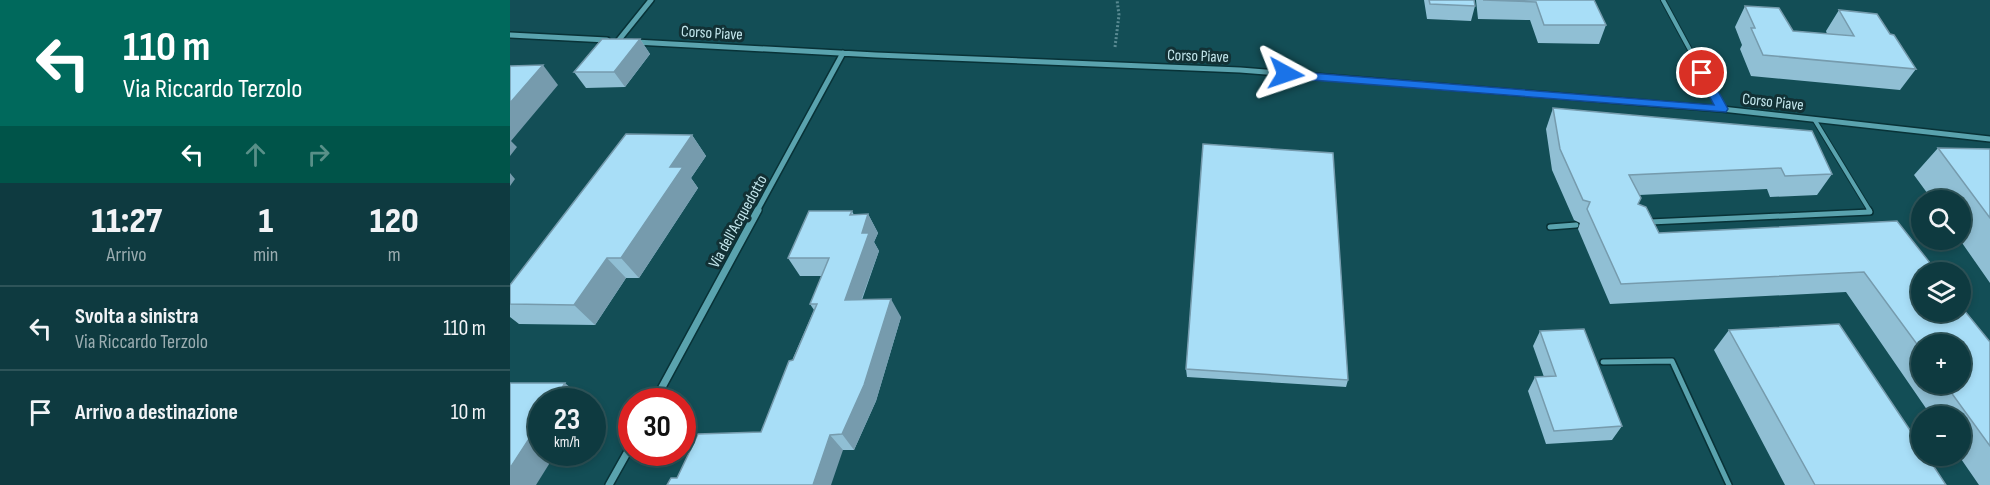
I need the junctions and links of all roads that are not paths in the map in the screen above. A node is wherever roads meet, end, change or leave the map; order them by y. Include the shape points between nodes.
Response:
1 (651, 0) edge
2 (1663, 0) edge
3 (510, 35) edge
4 (618, 41) junction
5 (843, 53) junction
6 (1722, 109) junction
7 (1814, 119) junction
8 (1990, 139) edge
9 (1644, 222) edge
10 (1576, 225) dead end
11 (1550, 227) dead end
12 (1603, 362) dead end
13 (662, 388) edge
14 (620, 466) edge
15 (609, 485) edge
16 (1729, 485) edge

1 - 4 street
2 - 6 lane
3 - 4 street, Corso Piave
4 - 5 street, Corso Piave
5 - 6 street, Corso Piave via 1240,70
5 - 13 street, Via dell'Acquedotto
6 - 7 street, Corso Piave
7 - 8 street, Corso Piave
7 - 9 lane via 1870,212
10 - 11 lane
12 - 16 lane via 1672,361
14 - 15 street

